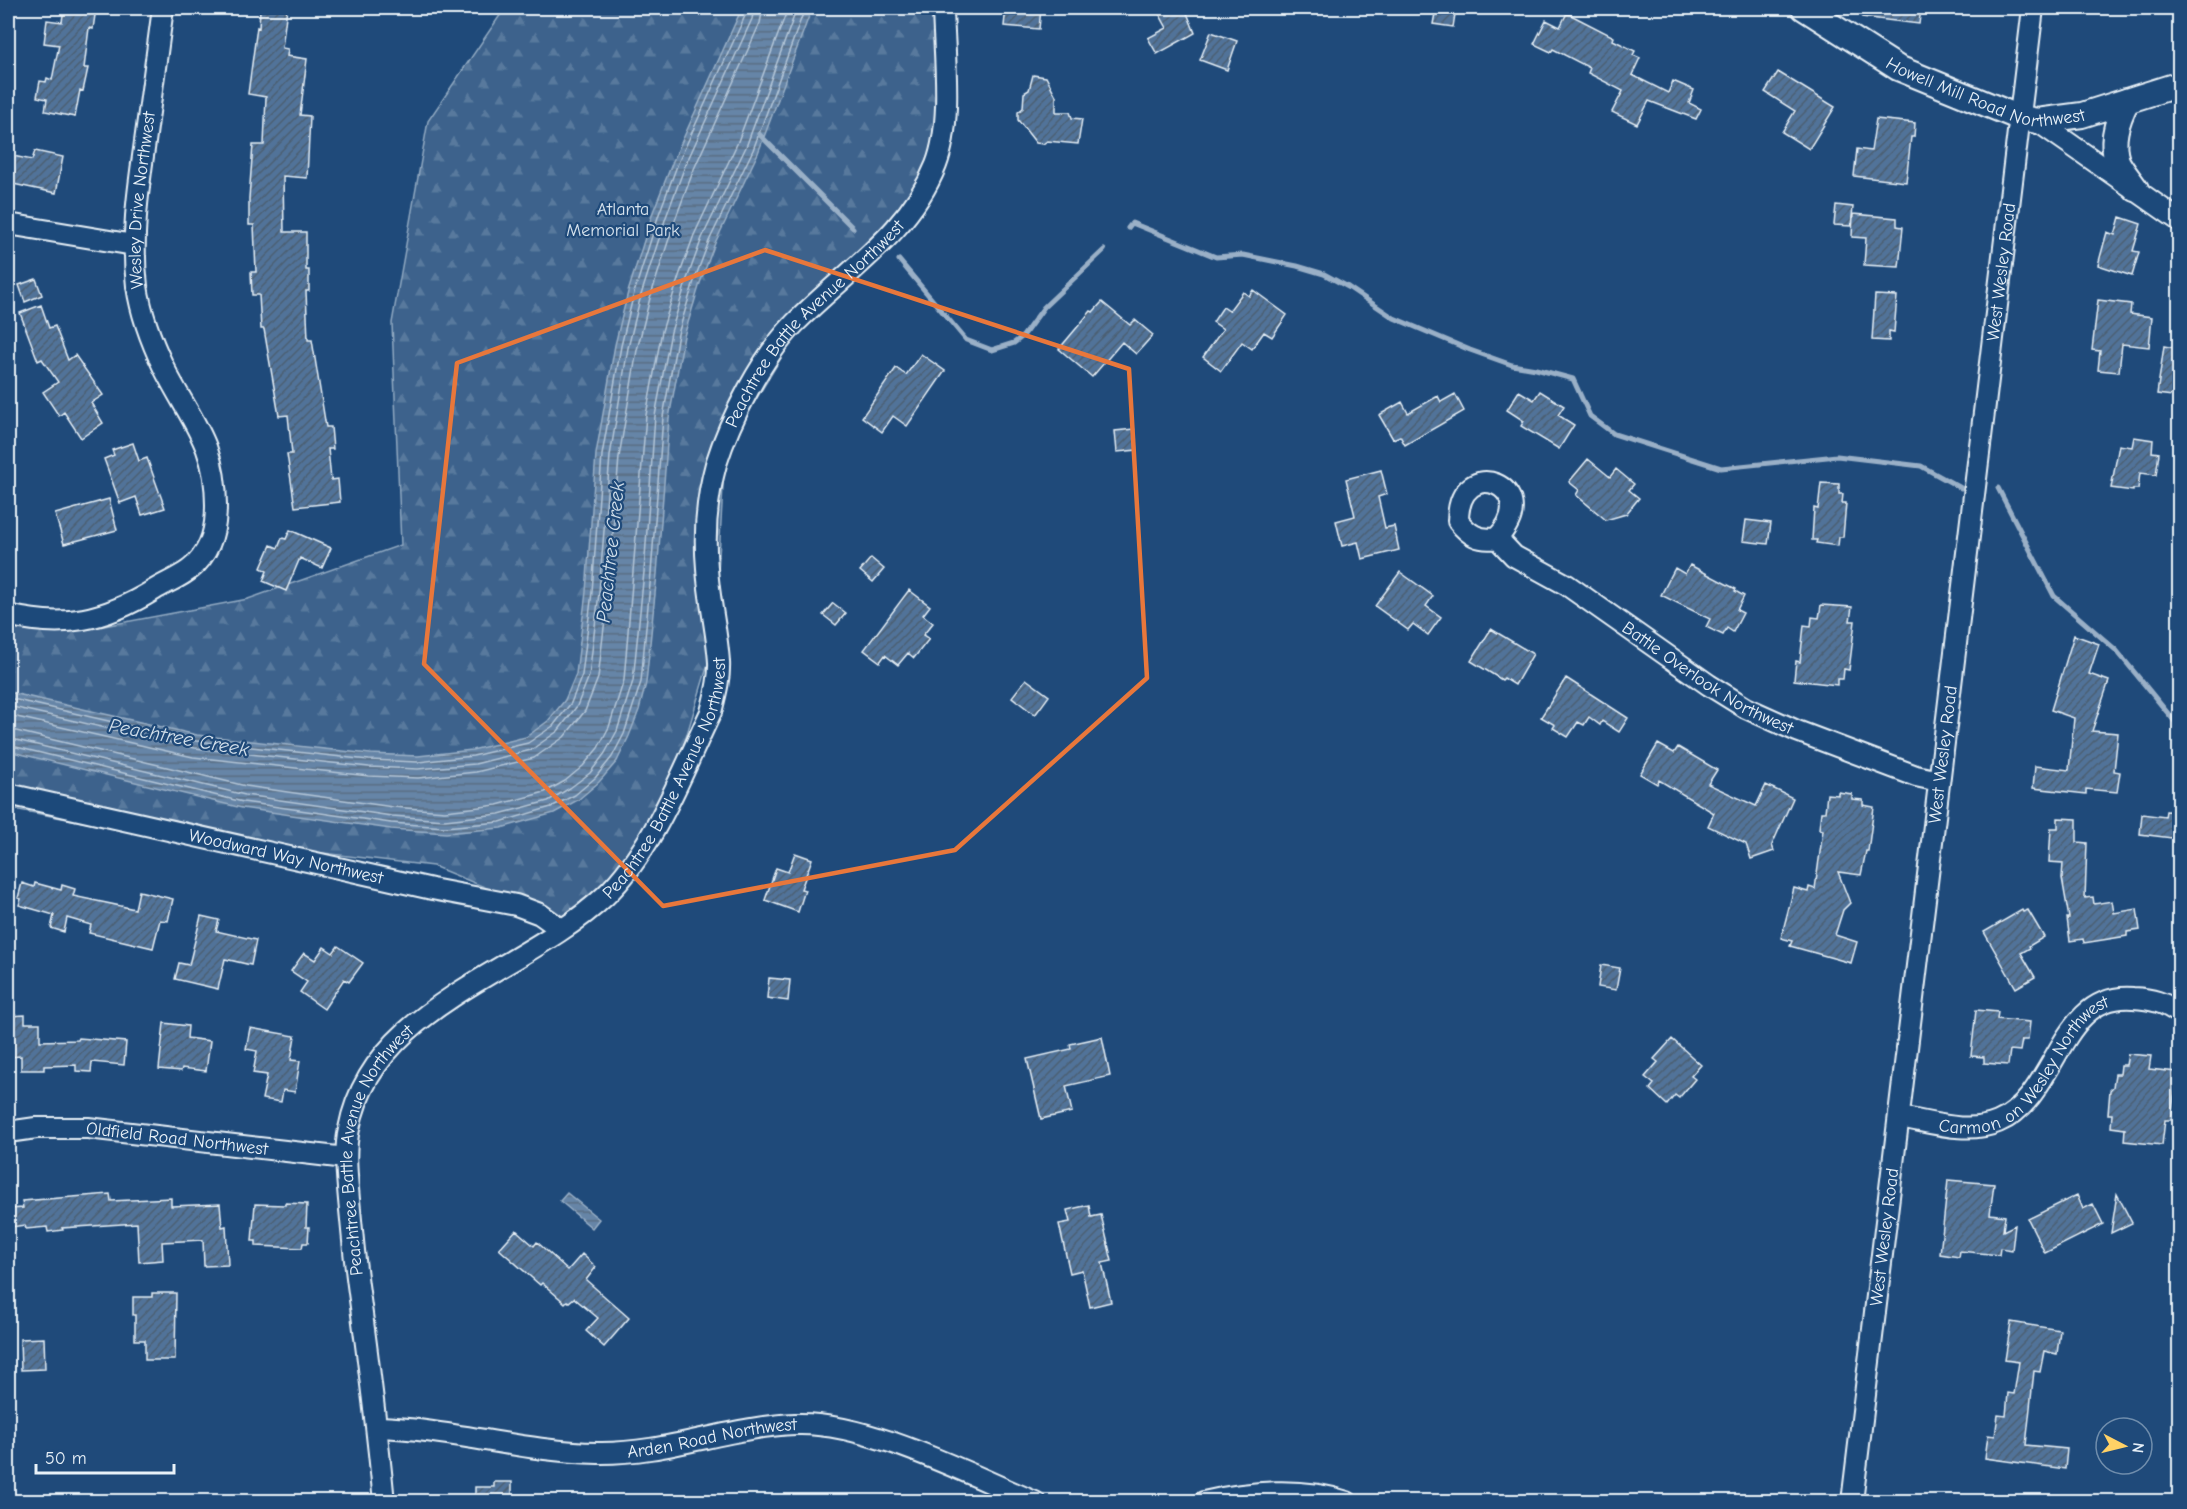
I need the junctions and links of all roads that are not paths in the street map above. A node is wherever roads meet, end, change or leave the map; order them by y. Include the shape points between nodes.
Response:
1 (163, 8) edge
2 (943, 8) edge
3 (1804, 8) edge
4 (2033, 8) edge
5 (2180, 84) edge
6 (2127, 101) junction
7 (2028, 119) junction
8 (2136, 189) junction
9 (2180, 221) edge
10 (8, 224) edge
11 (134, 245) junction
12 (1497, 538) dead end
13 (8, 615) edge
14 (1939, 781) junction
15 (8, 794) edge
16 (561, 929) junction
17 (2180, 1014) edge
18 (1899, 1117) junction
19 (8, 1132) edge
20 (346, 1158) junction
21 (377, 1427) junction
22 (384, 1502) edge
23 (1035, 1502) edge
24 (1204, 1502) edge
25 (1347, 1502) edge
26 (1852, 1502) edge

1 - 11 street, Wesley Drive Northwest
2 - 16 street, Peachtree Battle Avenue Northwest via 943,140 921,196 894,231 781,339 736,413 716,465 707,520 707,566 719,664 711,712 637,858 605,896
3 - 7 main road, Howell Mill Road Northwest via 1898,68
4 - 7 street, West Wesley Road
5 - 6 main road, Howell Mill Road Northwest
6 - 7 main road, Howell Mill Road Northwest via 2082,114
6 - 8 main road via 2116,120 2115,141 2117,160
7 - 8 street
7 - 14 street, West Wesley Road
8 - 9 street
10 - 11 street
11 - 13 street, Wesley Drive Northwest via 138,288 150,335 210,454 216,483 216,523 209,546 195,565 108,614 66,622
12 - 14 street, Battle Overlook Northwest via 1514,556 1567,585 1746,708 1905,772
14 - 18 street, West Wesley Road
15 - 16 street, Woodward Way Northwest via 516,905 540,914
16 - 20 street, Peachtree Battle Avenue Northwest via 435,1008 391,1045 358,1097
17 - 18 street, Carmon on Wesley Northwest via 2166,1004 2148,999 2104,1000 2066,1037 2035,1090 2000,1121 1967,1128
18 - 26 street, West Wesley Road
19 - 20 street, Oldfield Road Northwest via 88,1128
20 - 21 street, Peachtree Battle Avenue Northwest
21 - 22 street, Peachtree Battle Avenue Northwest
21 - 23 street, Arden Road Northwest via 547,1450 599,1453 666,1447 772,1426 822,1426 910,1450
24 - 25 street via 1252,1492 1311,1495

